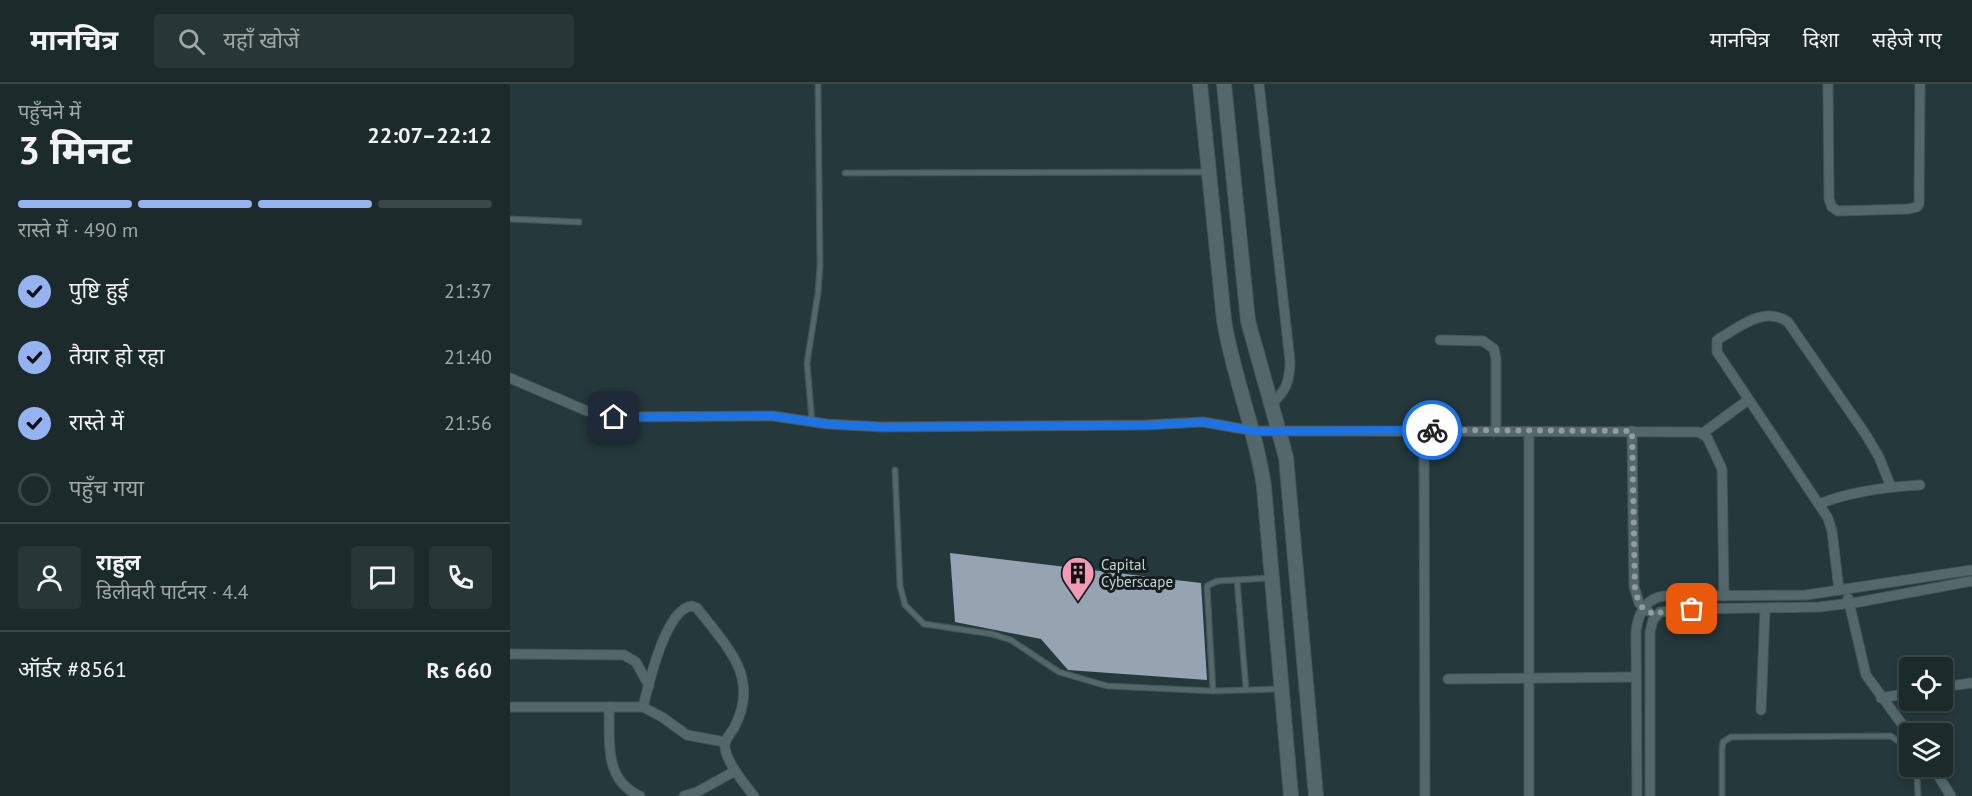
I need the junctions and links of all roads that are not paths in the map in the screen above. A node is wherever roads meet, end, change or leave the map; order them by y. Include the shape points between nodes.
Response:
1 (818, 84) edge
2 (1200, 84) edge
3 (1224, 84) edge
4 (1259, 84) edge
5 (1828, 84) edge
6 (1920, 84) edge
7 (845, 172) dead end
8 (1208, 172) junction
9 (510, 219) edge
10 (579, 222) dead end
11 (1440, 340) dead end
12 (510, 378) edge
13 (1748, 400) junction
14 (1271, 404) junction
15 (812, 421) junction
16 (1424, 430) junction
17 (1496, 430) junction
18 (1254, 431) junction
19 (1280, 431) junction
20 (1528, 431) junction
21 (1632, 431) junction
22 (1703, 433) junction
23 (896, 470) dead end
24 (1920, 485) dead end
25 (1891, 487) junction
26 (1819, 504) junction
27 (1972, 570) edge
28 (1272, 578) junction
29 (1237, 580) junction
30 (1972, 581) edge
31 (1843, 590) junction
32 (1724, 596) junction
33 (1850, 603) junction
34 (1643, 609) junction
35 (1765, 609) junction
36 (1656, 615) junction
37 (510, 654) edge
38 (1636, 677) junction
39 (1448, 679) dead end
40 (1529, 679) junction
41 (1972, 682) edge
42 (1953, 685) edge
43 (649, 686) junction
44 (1246, 689) junction
45 (1282, 689) junction
46 (1213, 691) junction
47 (1899, 695) edge
48 (1881, 698) junction
49 (609, 706) junction
50 (510, 707) edge
51 (643, 707) junction
52 (1761, 710) dead end
53 (1900, 723) edge
54 (1899, 736) edge
55 (1895, 738) junction
56 (725, 742) junction
57 (1899, 743) edge
58 (735, 771) junction
59 (1917, 777) edge
60 (1939, 777) edge
61 (640, 796) edge
62 (684, 796) edge
63 (754, 796) edge
64 (1292, 796) edge
65 (1316, 796) edge
66 (1425, 796) edge
67 (1529, 796) edge
68 (1637, 796) edge
69 (1650, 796) edge
70 (1722, 796) edge
71 (1918, 796) edge
72 (1951, 796) edge

1 - 15 lane via 820,266 807,363
2 - 8 street
3 - 14 street via 1246,310
4 - 14 street via 1290,361 1285,391
5 - 6 street via 1829,199 1838,211 1908,209 1919,204
7 - 8 lane
8 - 18 street via 1227,337
9 - 10 lane
11 - 17 street via 1483,341 1494,349
12 - 15 street via 608,417 773,416
13 - 22 street
13 - 25 street via 1717,352 1717,340 1754,318 1783,318 1866,435
13 - 26 street
14 - 19 street
15 - 18 street via 882,427 1203,422
16 - 17 street
16 - 19 street
16 - 66 street
17 - 20 street
18 - 19 street
18 - 28 street via 1264,487
19 - 65 street via 1288,471
20 - 21 street
20 - 40 street
21 - 22 street
21 - 34 street via 1634,586
22 - 32 street via 1720,461 1724,478
23 - 46 lane via 900,586 905,605 924,624 1011,640 1059,672 1107,686
24 - 25 street
25 - 26 street
26 - 31 street via 1832,531
27 - 31 street
28 - 29 lane
28 - 45 street
29 - 44 lane
29 - 46 lane via 1210,583 1205,591
30 - 33 street
31 - 32 street via 1806,595
31 - 33 street
32 - 34 street via 1660,596
33 - 35 street
33 - 48 street via 1862,667
34 - 36 street
34 - 38 street via 1636,631
35 - 36 street via 1665,610
35 - 52 street
36 - 69 street via 1650,632
37 - 43 street via 624,655 636,662
38 - 40 street
38 - 68 street
39 - 40 street
40 - 67 street
41 - 42 street
43 - 51 street
43 - 56 street via 671,625 681,610 697,608 732,656 742,678 738,721
44 - 45 lane
44 - 46 lane
45 - 64 street
47 - 48 street
48 - 53 street
49 - 50 street
49 - 51 street
49 - 61 street via 613,770 621,784
51 - 56 street via 687,735
54 - 55 lane
55 - 57 lane
55 - 70 lane via 1727,738 1722,749
56 - 58 street
58 - 62 street
58 - 63 street
59 - 71 lane
60 - 72 street

